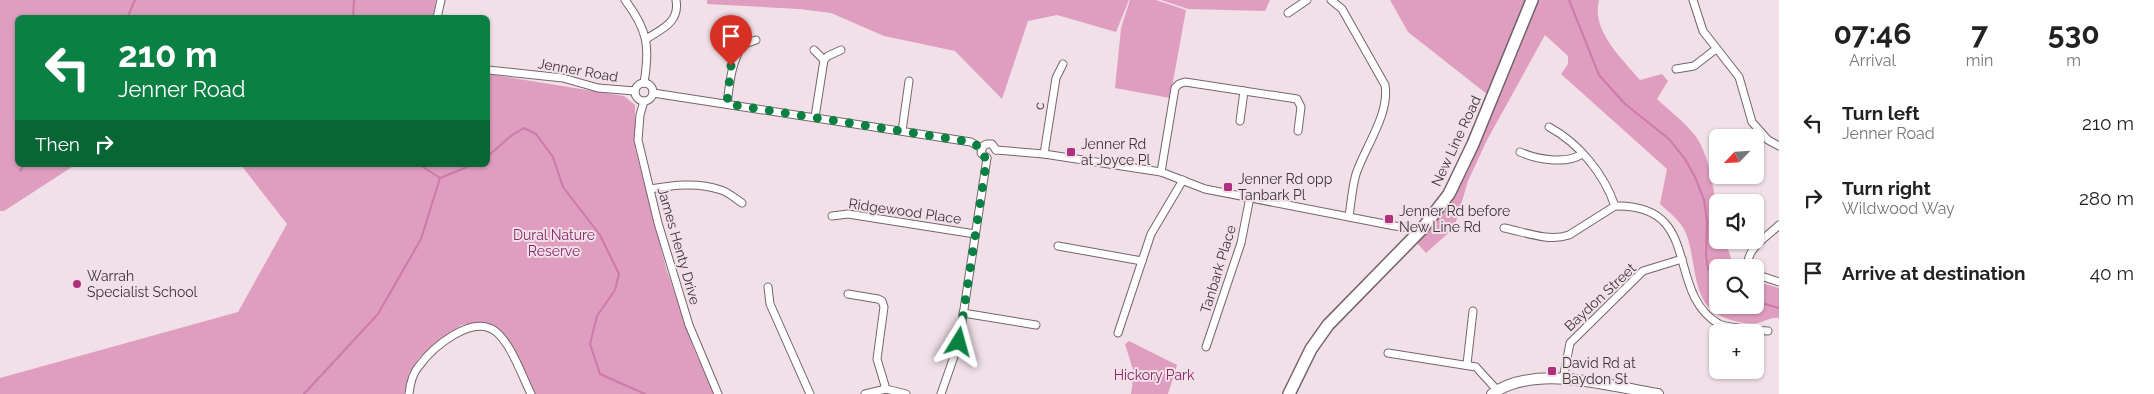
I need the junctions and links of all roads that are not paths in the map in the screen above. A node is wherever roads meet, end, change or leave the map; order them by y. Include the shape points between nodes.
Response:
1 (441, 0) edge
2 (625, 0) edge
3 (676, 0) edge
4 (1307, 0) edge
5 (1331, 0) edge
6 (1532, 0) edge
7 (1693, 0) edge
8 (1288, 14) dead end
9 (438, 15) edge
10 (736, 33) dead end
11 (646, 39) junction
12 (756, 40) dead end
13 (742, 45) junction
14 (1716, 49) junction
15 (814, 50) dead end
16 (842, 50) dead end
17 (824, 60) junction
18 (1063, 64) dead end
19 (1676, 69) dead end
20 (490, 70) edge
21 (909, 82) dead end
22 (644, 83) junction
23 (635, 91) junction
24 (1244, 91) junction
25 (653, 93) junction
26 (644, 102) junction
27 (727, 104) junction
28 (815, 117) junction
29 (1240, 121) dead end
30 (1549, 127) dead end
31 (902, 131) junction
32 (1298, 131) dead end
33 (1779, 146) edge
34 (981, 148) junction
35 (996, 150) junction
36 (1520, 152) dead end
37 (1044, 154) junction
38 (1582, 154) junction
39 (987, 158) junction
40 (1161, 172) junction
41 (1183, 180) junction
42 (650, 189) junction
43 (1250, 198) junction
44 (742, 203) dead end
45 (1615, 206) junction
46 (832, 216) dead end
47 (1349, 217) junction
48 (1779, 225) edge
49 (1504, 228) dead end
50 (1422, 229) junction
51 (975, 234) junction
52 (1058, 246) dead end
53 (1682, 259) junction
54 (1748, 259) edge
55 (1142, 260) junction
56 (1764, 277) edge
57 (1779, 282) edge
58 (768, 287) dead end
59 (848, 294) dead end
60 (1473, 310) dead end
61 (963, 313) junction
62 (1036, 325) dead end
63 (1768, 331) dead end
64 (1118, 333) dead end
65 (1206, 347) dead end
66 (1388, 353) dead end
67 (1467, 364) junction
68 (1563, 378) junction
69 (886, 389) junction
70 (1495, 392) edge
71 (409, 394) edge
72 (531, 394) edge
73 (718, 394) edge
74 (810, 394) edge
75 (865, 394) edge
76 (906, 394) edge
77 (941, 394) edge
78 (1289, 394) edge
79 (1658, 394) edge

1 - 9 street
2 - 11 street via 637,16
3 - 11 street via 678,7 671,24
4 - 8 street
5 - 47 street via 1342,9 1385,85 1386,94 1384,108 1356,175
6 - 50 main road, New Line Road via 1462,170 1449,194
7 - 14 street via 1703,31
10 - 13 street
11 - 22 street
12 - 13 street
13 - 27 street via 731,66
14 - 19 street via 1694,66
14 - 33 street via 1739,77 1752,122 1768,140
15 - 17 street
16 - 17 street
17 - 28 street
18 - 37 street, c via 1056,78
20 - 23 street, Jenner Road via 562,78 598,88
21 - 31 street
22 - 23 street
22 - 25 street via 651,87
23 - 26 street via 638,100
24 - 29 street
24 - 32 street via 1297,100 1301,107
24 - 40 street via 1186,82 1179,84 1175,88
25 - 26 street
25 - 27 street
26 - 42 street, James Henty Drive via 638,140
27 - 28 street
28 - 31 street
30 - 38 street via 1562,134
31 - 34 street via 971,142
34 - 35 street via 989,144
34 - 39 street via 982,156
35 - 37 street
35 - 39 street via 993,157
36 - 38 street via 1528,156 1561,159 1577,158
37 - 40 street
38 - 45 street via 1603,180
39 - 51 street
40 - 41 street
41 - 43 street via 1205,189
41 - 55 street via 1151,234
42 - 44 street via 677,184 709,188 722,190
42 - 73 street, James Henty Drive via 689,325
43 - 47 street
43 - 65 street, Tanbark Place via 1241,243
45 - 49 street via 1561,238
45 - 53 street via 1648,209 1666,222
46 - 51 street, Ridgewood Place via 848,214
47 - 50 street
48 - 54 street via 1754,247
50 - 78 main road, New Line Road via 1328,325 1311,349
51 - 61 street
52 - 55 street
53 - 63 street via 1698,304 1720,324
53 - 68 street, Baydon Street via 1644,271 1570,343
55 - 64 street
56 - 57 street
58 - 74 street via 770,304
59 - 69 street via 882,301 884,307 877,359
60 - 67 street
61 - 62 street
61 - 77 street via 959,342
66 - 67 street
67 - 70 street via 1476,367
68 - 70 street via 1533,378
68 - 79 street
69 - 75 street
69 - 76 street
71 - 72 street via 414,374 425,358 461,330 478,326 493,330 505,342

